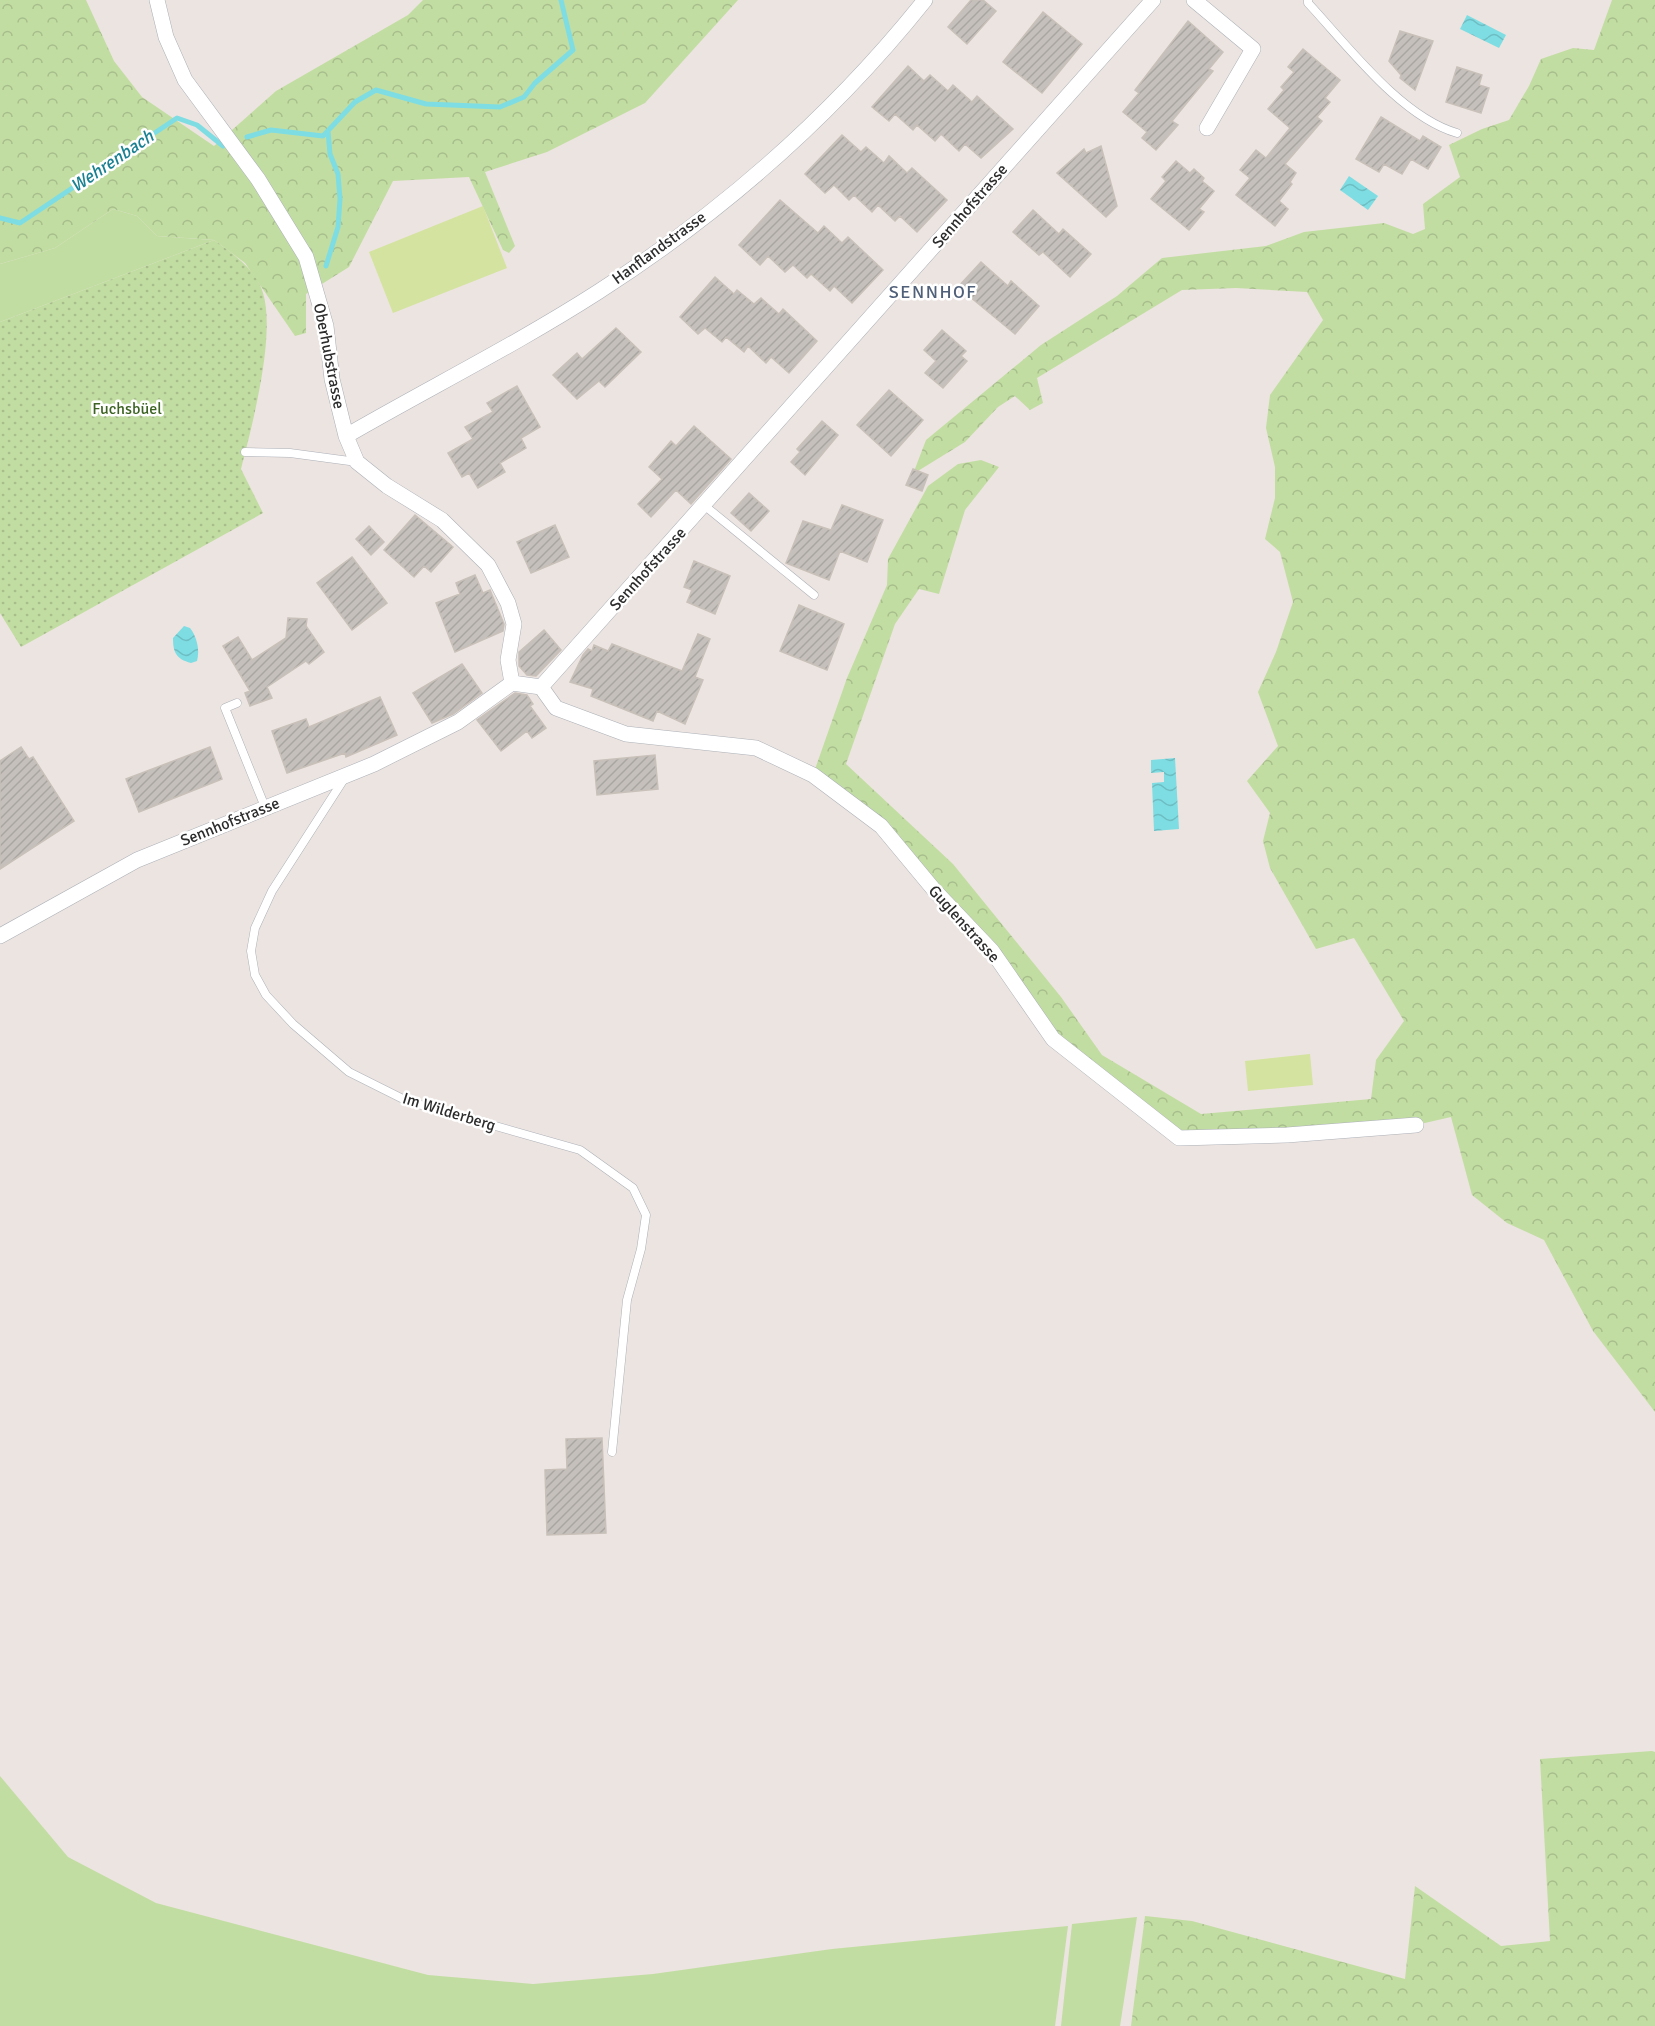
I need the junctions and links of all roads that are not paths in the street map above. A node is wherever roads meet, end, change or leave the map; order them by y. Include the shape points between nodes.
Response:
1 (157, 0) edge
2 (925, 0) edge
3 (1153, 0) edge
4 (1194, 0) edge
5 (1308, 0) edge
6 (1207, 129) dead end
7 (1457, 134) dead end
8 (346, 436) junction
9 (245, 452) dead end
10 (357, 462) junction
11 (705, 506) junction
12 (814, 595) dead end
13 (512, 683) junction
14 (541, 687) junction
15 (237, 703) dead end
16 (346, 775) junction
17 (266, 807) junction
18 (0, 936) edge
19 (1416, 1125) dead end
20 (612, 1452) dead end

1 - 8 street, Oberhubstrasse via 166,37 185,80 258,179 306,257 326,326 332,380
2 - 8 street, Hanflandstrasse via 888,47 828,109 692,227 597,293
3 - 11 street, Sennhofstrasse
4 - 6 street via 1253,49
5 - 7 lane via 1408,108
8 - 10 street, Oberhubstrasse
9 - 10 lane via 290,453
10 - 13 street, Oberhubstrasse via 442,520 488,565 508,603 513,624 508,660
11 - 12 lane
11 - 14 street, Sennhofstrasse
13 - 14 street
13 - 16 street, Sennhofstrasse via 458,722
14 - 19 street, Guglenstrasse via 556,708 626,734 756,748 813,775 881,826 992,951 1053,1039 1179,1138
15 - 17 lane via 225,708
16 - 17 street, Sennhofstrasse
16 - 20 lane, Im Wilderberg via 272,891 259,919 251,951 255,975 266,995 293,1024 349,1072 407,1101 580,1150 633,1188 646,1215 627,1300
17 - 18 street, Sennhofstrasse via 137,860

